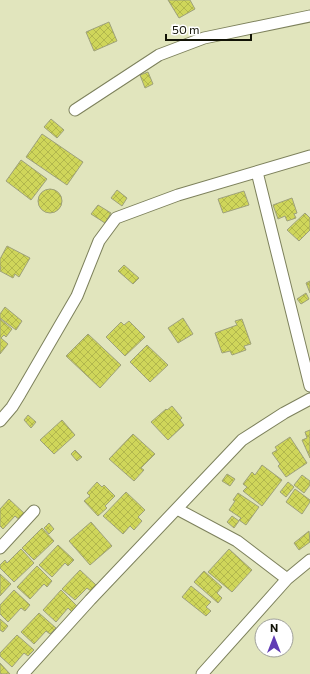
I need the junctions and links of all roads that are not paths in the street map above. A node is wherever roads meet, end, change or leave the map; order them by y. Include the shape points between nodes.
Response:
1 (310, 16) edge
2 (75, 110) dead end
3 (310, 156) edge
4 (257, 172) junction
5 (310, 386) edge
6 (310, 399) edge
7 (0, 421) edge
8 (177, 509) junction
9 (34, 512) dead end
10 (0, 548) edge
11 (310, 560) edge
12 (286, 579) junction
13 (23, 674) edge
14 (202, 674) edge

1 - 2 street via 204,38 159,55
3 - 4 street
4 - 5 street
4 - 7 street via 178,194 116,218 99,241 74,301 12,407
6 - 8 street via 284,412 242,440
8 - 12 street via 237,541
8 - 13 street
9 - 10 street
11 - 12 street
12 - 14 street

